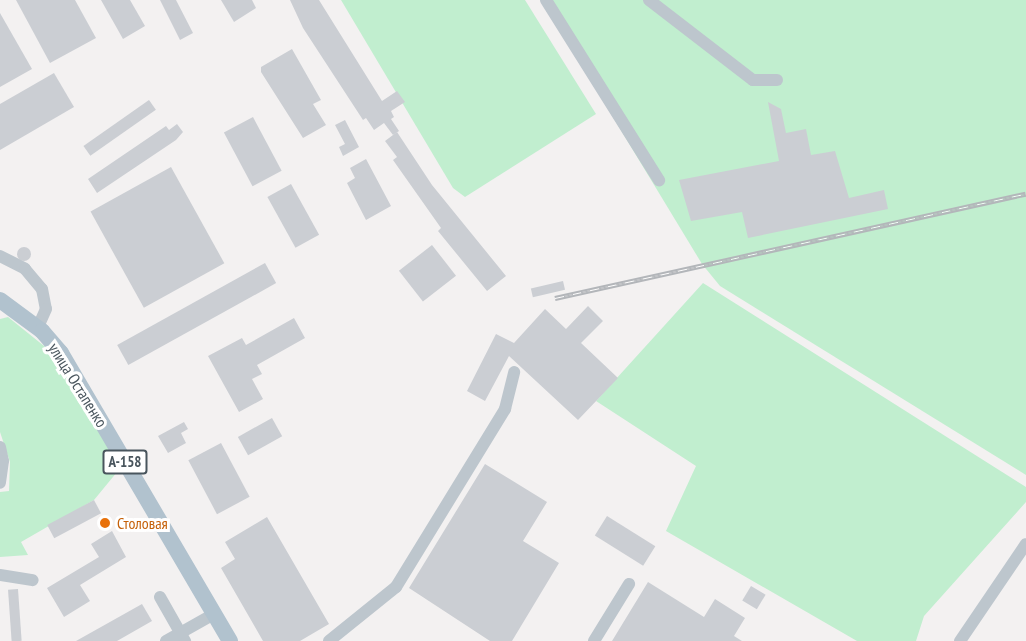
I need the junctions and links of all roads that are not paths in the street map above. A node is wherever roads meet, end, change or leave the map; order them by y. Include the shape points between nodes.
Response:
1 (546, 0) edge
2 (649, 0) edge
3 (777, 80) dead end
4 (659, 180) dead end
5 (0, 256) edge
6 (0, 300) edge
7 (38, 327) junction
8 (514, 372) dead end
9 (0, 447) edge
10 (0, 483) edge
11 (1026, 544) edge
12 (0, 575) edge
13 (33, 579) dead end
14 (629, 584) dead end
15 (160, 597) dead end
16 (214, 614) junction
17 (183, 637) edge
18 (166, 641) edge
19 (230, 641) edge
20 (329, 641) edge
21 (594, 641) edge
22 (960, 641) edge

1 - 4 street
2 - 3 street via 753,80
5 - 7 street via 25,269 42,289 46,309
6 - 7 main road, улица Остапенко / А-158
7 - 16 main road, улица Остапенко / А-158 via 61,353
8 - 20 street via 505,409 396,587
9 - 10 street
11 - 22 street
12 - 13 street
14 - 21 street
15 - 17 street
16 - 17 street
16 - 19 main road, улица Остапенко / А-158
17 - 18 street

